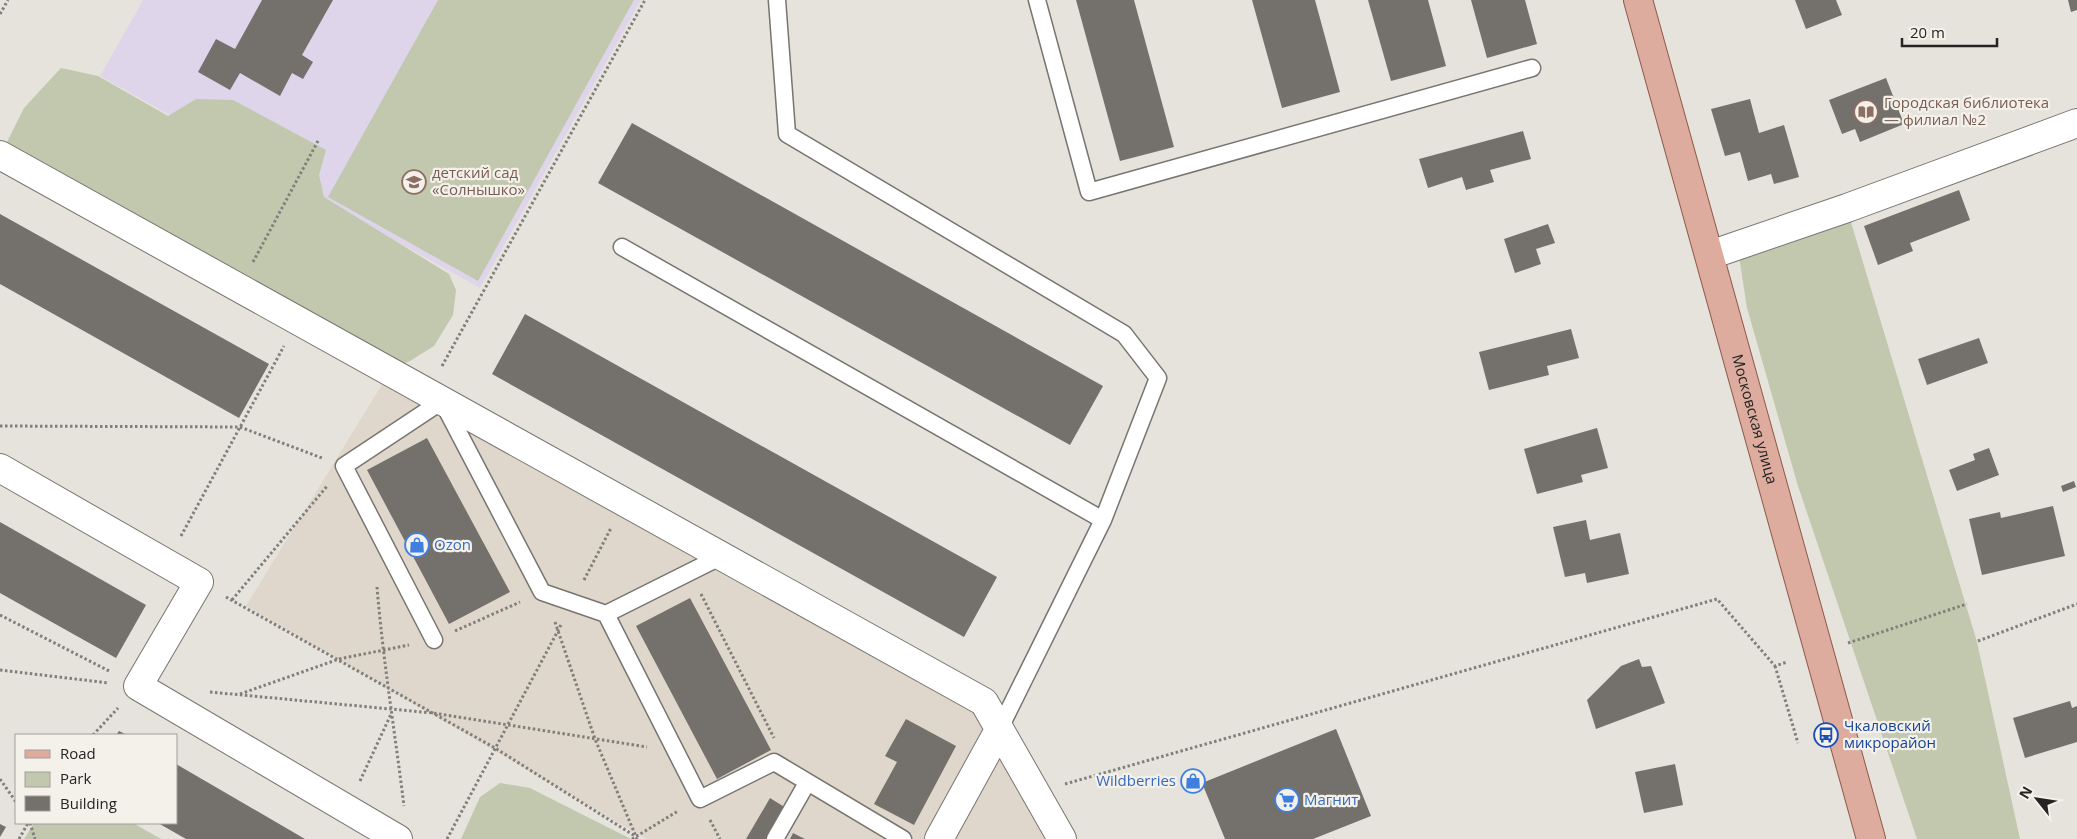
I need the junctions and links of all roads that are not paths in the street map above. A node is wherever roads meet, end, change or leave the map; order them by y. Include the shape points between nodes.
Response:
1 (777, 0) edge
2 (1038, 0) edge
3 (1638, 0) edge
4 (1532, 68) dead end
5 (2077, 123) edge
6 (0, 155) edge
7 (622, 247) dead end
8 (1710, 255) junction
9 (435, 397) junction
10 (0, 468) edge
11 (1103, 520) junction
12 (722, 556) junction
13 (606, 614) junction
14 (434, 640) road end
15 (998, 730) junction
16 (807, 783) junction
17 (398, 839) edge
18 (775, 839) edge
19 (903, 839) edge
20 (938, 839) edge
21 (1062, 839) edge
22 (1871, 839) edge

1 - 11 lane via 786,134 1124,334 1158,378
2 - 4 lane via 1089,192
3 - 8 main road, Московская улица
5 - 8 street
6 - 9 street
7 - 11 lane
8 - 22 main road, Московская улица
9 - 12 street
9 - 13 lane via 542,592
9 - 14 lane via 344,466
10 - 17 street via 199,582 138,686
11 - 15 lane
12 - 13 lane
12 - 15 street via 984,702
13 - 16 lane via 700,799 774,762
15 - 20 street
15 - 21 street
16 - 18 lane
16 - 19 lane

